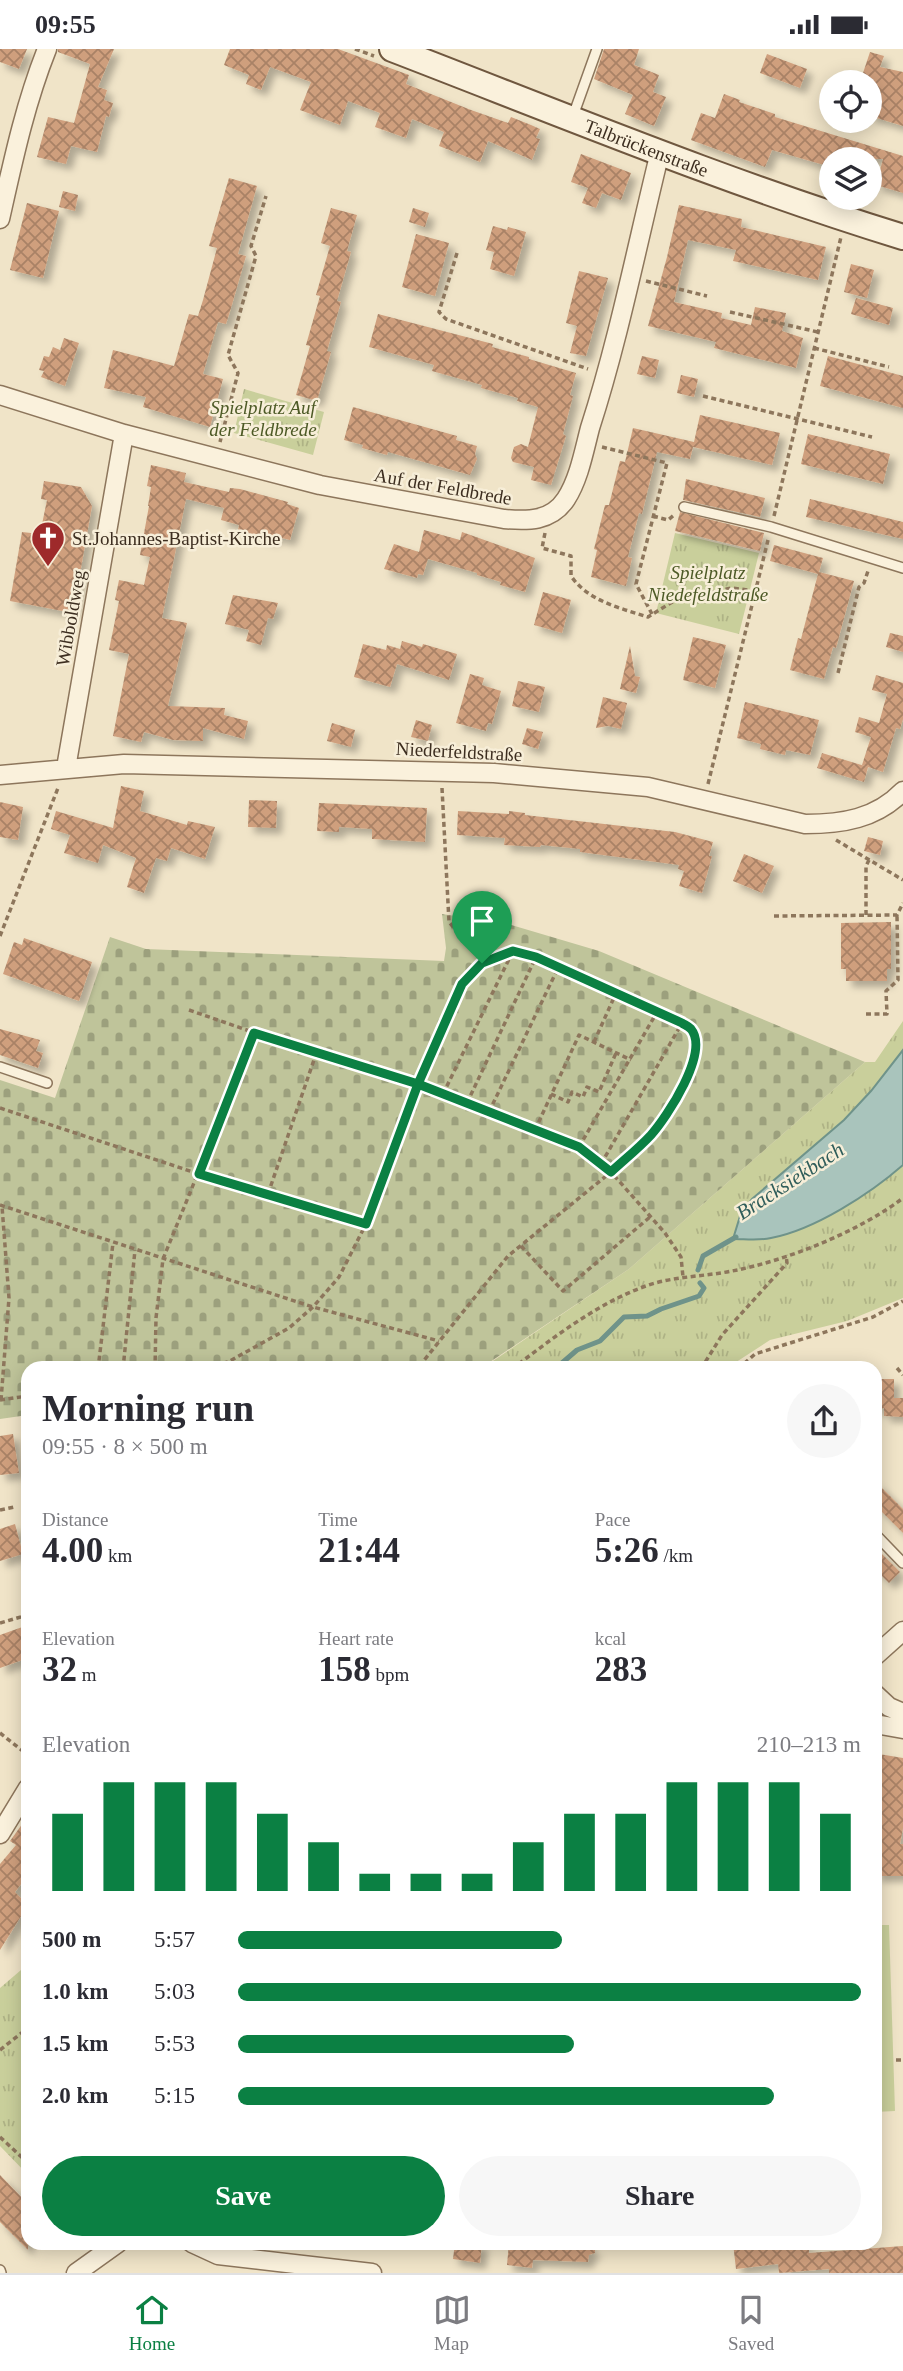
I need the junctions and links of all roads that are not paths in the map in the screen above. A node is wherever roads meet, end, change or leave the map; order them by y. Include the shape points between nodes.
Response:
1 (47, 49) edge
2 (392, 49) edge
3 (597, 49) edge
4 (572, 118) junction
5 (660, 152) junction
6 (6, 166) edge
7 (0, 219) edge
8 (903, 237) edge
9 (0, 395) edge
10 (124, 434) junction
11 (684, 507) road end
12 (903, 568) edge
13 (66, 768) junction
14 (0, 775) edge
15 (903, 791) edge
16 (0, 1067) edge
17 (47, 1083) dead end
18 (882, 1541) edge
19 (903, 1563) edge
20 (903, 1631) edge
21 (882, 1650) edge
22 (882, 1700) edge
23 (903, 1713) edge
24 (882, 1725) edge
25 (903, 1728) edge
26 (21, 1800) edge
27 (0, 1834) edge
28 (108, 2250) edge
29 (208, 2250) edge
30 (76, 2273) edge
31 (372, 2273) edge

1 - 6 street
2 - 4 main road, Talbrückenstraße
3 - 4 lane
4 - 5 main road, Talbrückenstraße
5 - 8 main road, Talbrückenstraße
5 - 10 street, Auf der Feldbrede via 607,375 566,500 549,514 530,521 503,519 320,485
6 - 7 street
9 - 10 street, Auf der Feldbrede
10 - 13 street, Wibboldweg
11 - 12 lane via 771,527
13 - 14 street, Niederfeldstraße
13 - 15 street, Niederfeldstraße via 124,764 494,773 648,787 805,824 855,820 877,811
16 - 17 lane
18 - 19 lane
20 - 21 street
22 - 23 street
24 - 25 street
26 - 27 street
28 - 30 street
29 - 31 street

